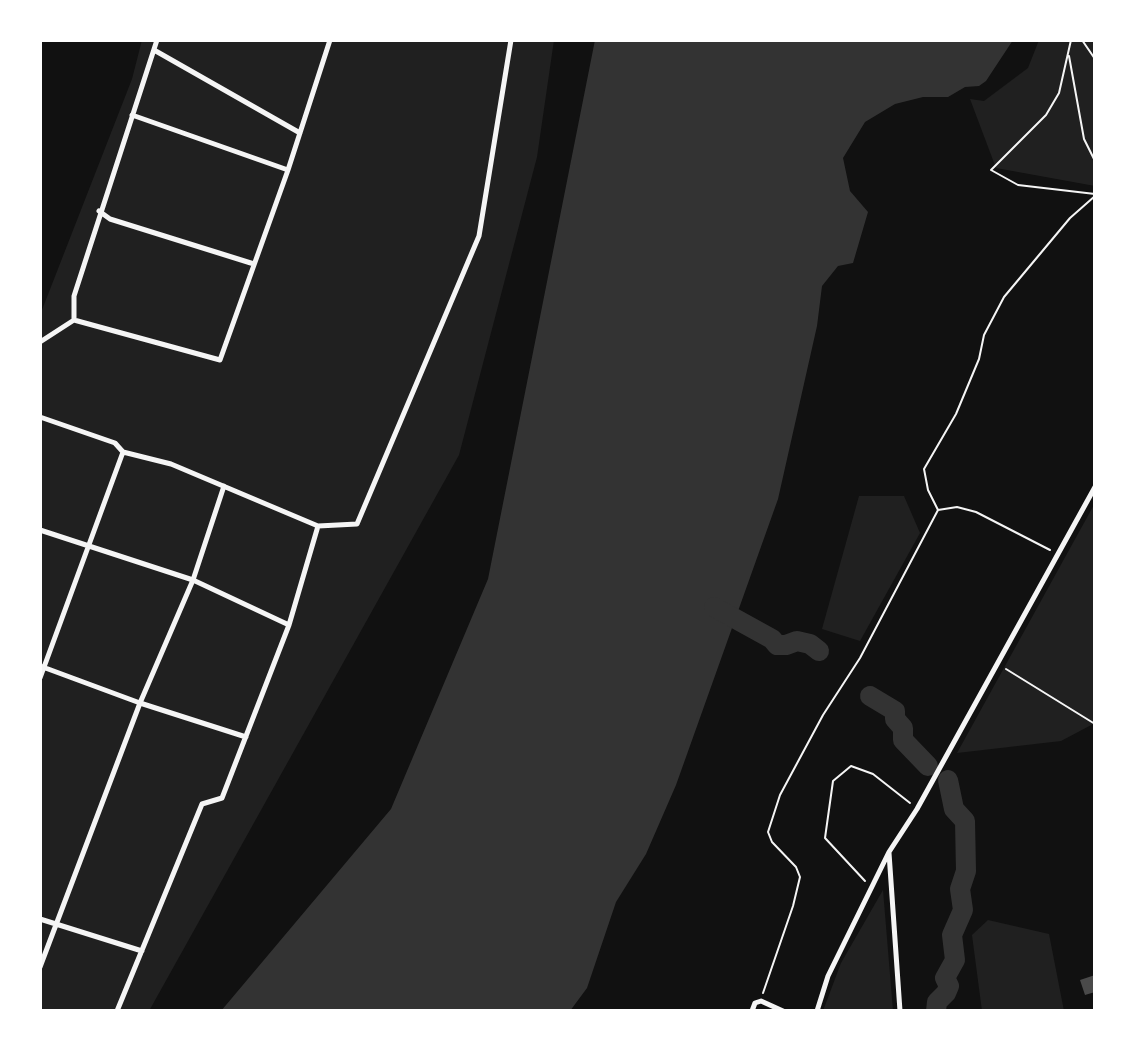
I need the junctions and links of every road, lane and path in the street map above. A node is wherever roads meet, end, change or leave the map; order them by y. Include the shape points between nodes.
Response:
1 (157, 40) edge
2 (330, 40) edge
3 (511, 40) edge
4 (1071, 40) edge
5 (1082, 40) edge
6 (154, 50) junction
7 (1069, 55) junction
8 (1095, 59) edge
9 (132, 115) junction
10 (300, 133) junction
11 (1095, 161) edge
12 (288, 170) junction
13 (1095, 195) edge
14 (99, 211) junction
15 (254, 264) junction
16 (74, 320) junction
17 (40, 342) edge
18 (40, 417) edge
19 (123, 452) junction
20 (224, 486) junction
21 (1095, 487) edge
22 (938, 510) junction
23 (318, 526) junction
24 (40, 530) edge
25 (89, 548) junction
26 (1059, 554) junction
27 (193, 580) junction
28 (289, 625) junction
29 (998, 664) junction
30 (42, 666) edge
31 (40, 678) edge
32 (140, 703) junction
33 (1095, 724) edge
34 (246, 737) junction
35 (917, 809) junction
36 (889, 852) junction
37 (871, 888) junction
38 (40, 919) edge
39 (55, 925) junction
40 (142, 951) junction
41 (40, 967) edge
42 (761, 1001) junction
43 (117, 1011) edge
44 (752, 1011) edge
45 (783, 1011) edge
46 (817, 1011) edge
47 (900, 1011) edge

1 - 6 street
2 - 10 street
3 - 23 street via 479,236 357,524
4 - 7 path
5 - 8 path
6 - 9 street
6 - 10 street
7 - 11 path via 1084,139
7 - 13 path via 1059,93 1046,115 991,170 1018,185
9 - 12 street
9 - 14 street
10 - 12 street
12 - 15 street
13 - 22 path via 1004,297 984,335 956,414 924,469
14 - 15 street via 110,219
14 - 16 street via 74,296
15 - 16 street via 220,360
16 - 17 street
18 - 19 street via 115,443
19 - 20 street
19 - 25 street
20 - 23 street
20 - 27 street
21 - 26 street
22 - 26 path via 976,512
22 - 42 path via 780,795 768,832 800,877
23 - 28 street
24 - 25 street
25 - 27 street
25 - 30 street
26 - 29 street
27 - 28 street
27 - 32 street
28 - 34 street
29 - 33 path
29 - 35 street
30 - 31 street
30 - 32 street
32 - 34 street
32 - 39 street
34 - 40 street via 222,798 202,804
35 - 36 street
35 - 37 path via 873,774 851,766 833,781 825,838
36 - 37 street
36 - 47 street
37 - 46 street
38 - 39 street
39 - 40 street
39 - 41 street
40 - 43 street
42 - 44 street
42 - 45 street

